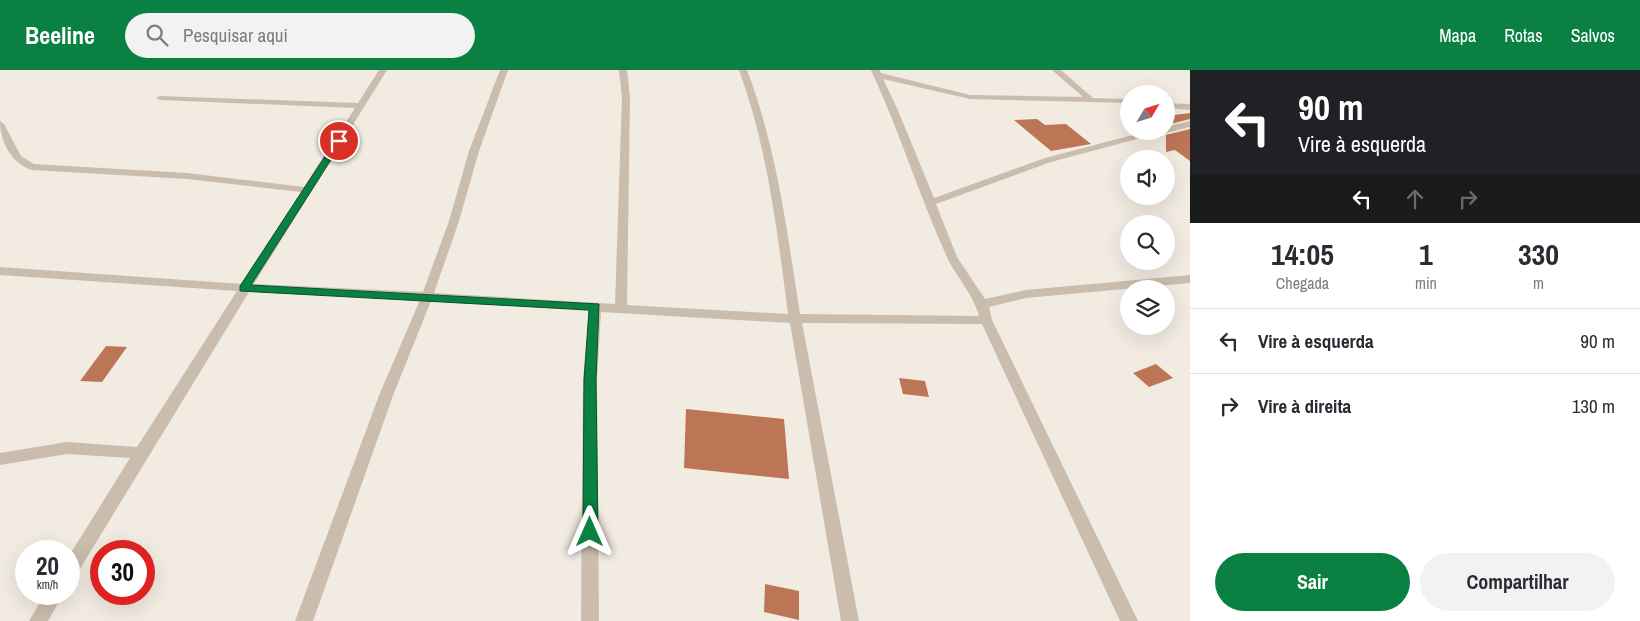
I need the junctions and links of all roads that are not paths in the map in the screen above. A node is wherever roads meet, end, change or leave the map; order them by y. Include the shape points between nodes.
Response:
1 (383, 70) edge
2 (504, 70) edge
3 (623, 70) edge
4 (743, 70) edge
5 (1056, 70) edge
6 (873, 72) edge
7 (160, 98) dead end
8 (1090, 99) junction
9 (1120, 101) edge
10 (361, 106) junction
11 (1175, 106) edge
12 (1190, 107) edge
13 (0, 124) edge
14 (1190, 124) edge
15 (1175, 128) edge
16 (1125, 140) edge
17 (307, 190) junction
18 (932, 202) junction
19 (0, 270) edge
20 (1190, 279) edge
21 (244, 288) junction
22 (427, 296) junction
23 (982, 304) junction
24 (595, 306) junction
25 (621, 308) junction
26 (795, 316) junction
27 (986, 320) junction
28 (141, 453) junction
29 (0, 459) edge
30 (80, 554) edge
31 (48, 605) edge
32 (38, 621) edge
33 (304, 621) edge
34 (590, 621) edge
35 (850, 621) edge
36 (1129, 621) edge

1 - 10 street
2 - 22 street via 474,150 454,221
3 - 25 street via 626,97
4 - 26 street via 754,96 777,200
5 - 8 street
6 - 8 street via 970,97
6 - 18 street via 893,108
7 - 10 street
8 - 9 street
10 - 17 street
11 - 12 street
13 - 17 street via 17,158 32,167 187,176
14 - 15 street
16 - 18 street via 1048,160
17 - 21 street
18 - 23 street via 952,257
19 - 21 street
20 - 23 street via 1026,294
21 - 22 street
21 - 28 street
22 - 24 street
22 - 33 street via 387,393
23 - 27 street
24 - 25 street
24 - 34 street via 590,380
25 - 26 street via 762,318
26 - 27 street
26 - 35 street
27 - 36 street
28 - 29 street via 67,448
28 - 30 street
31 - 32 street

